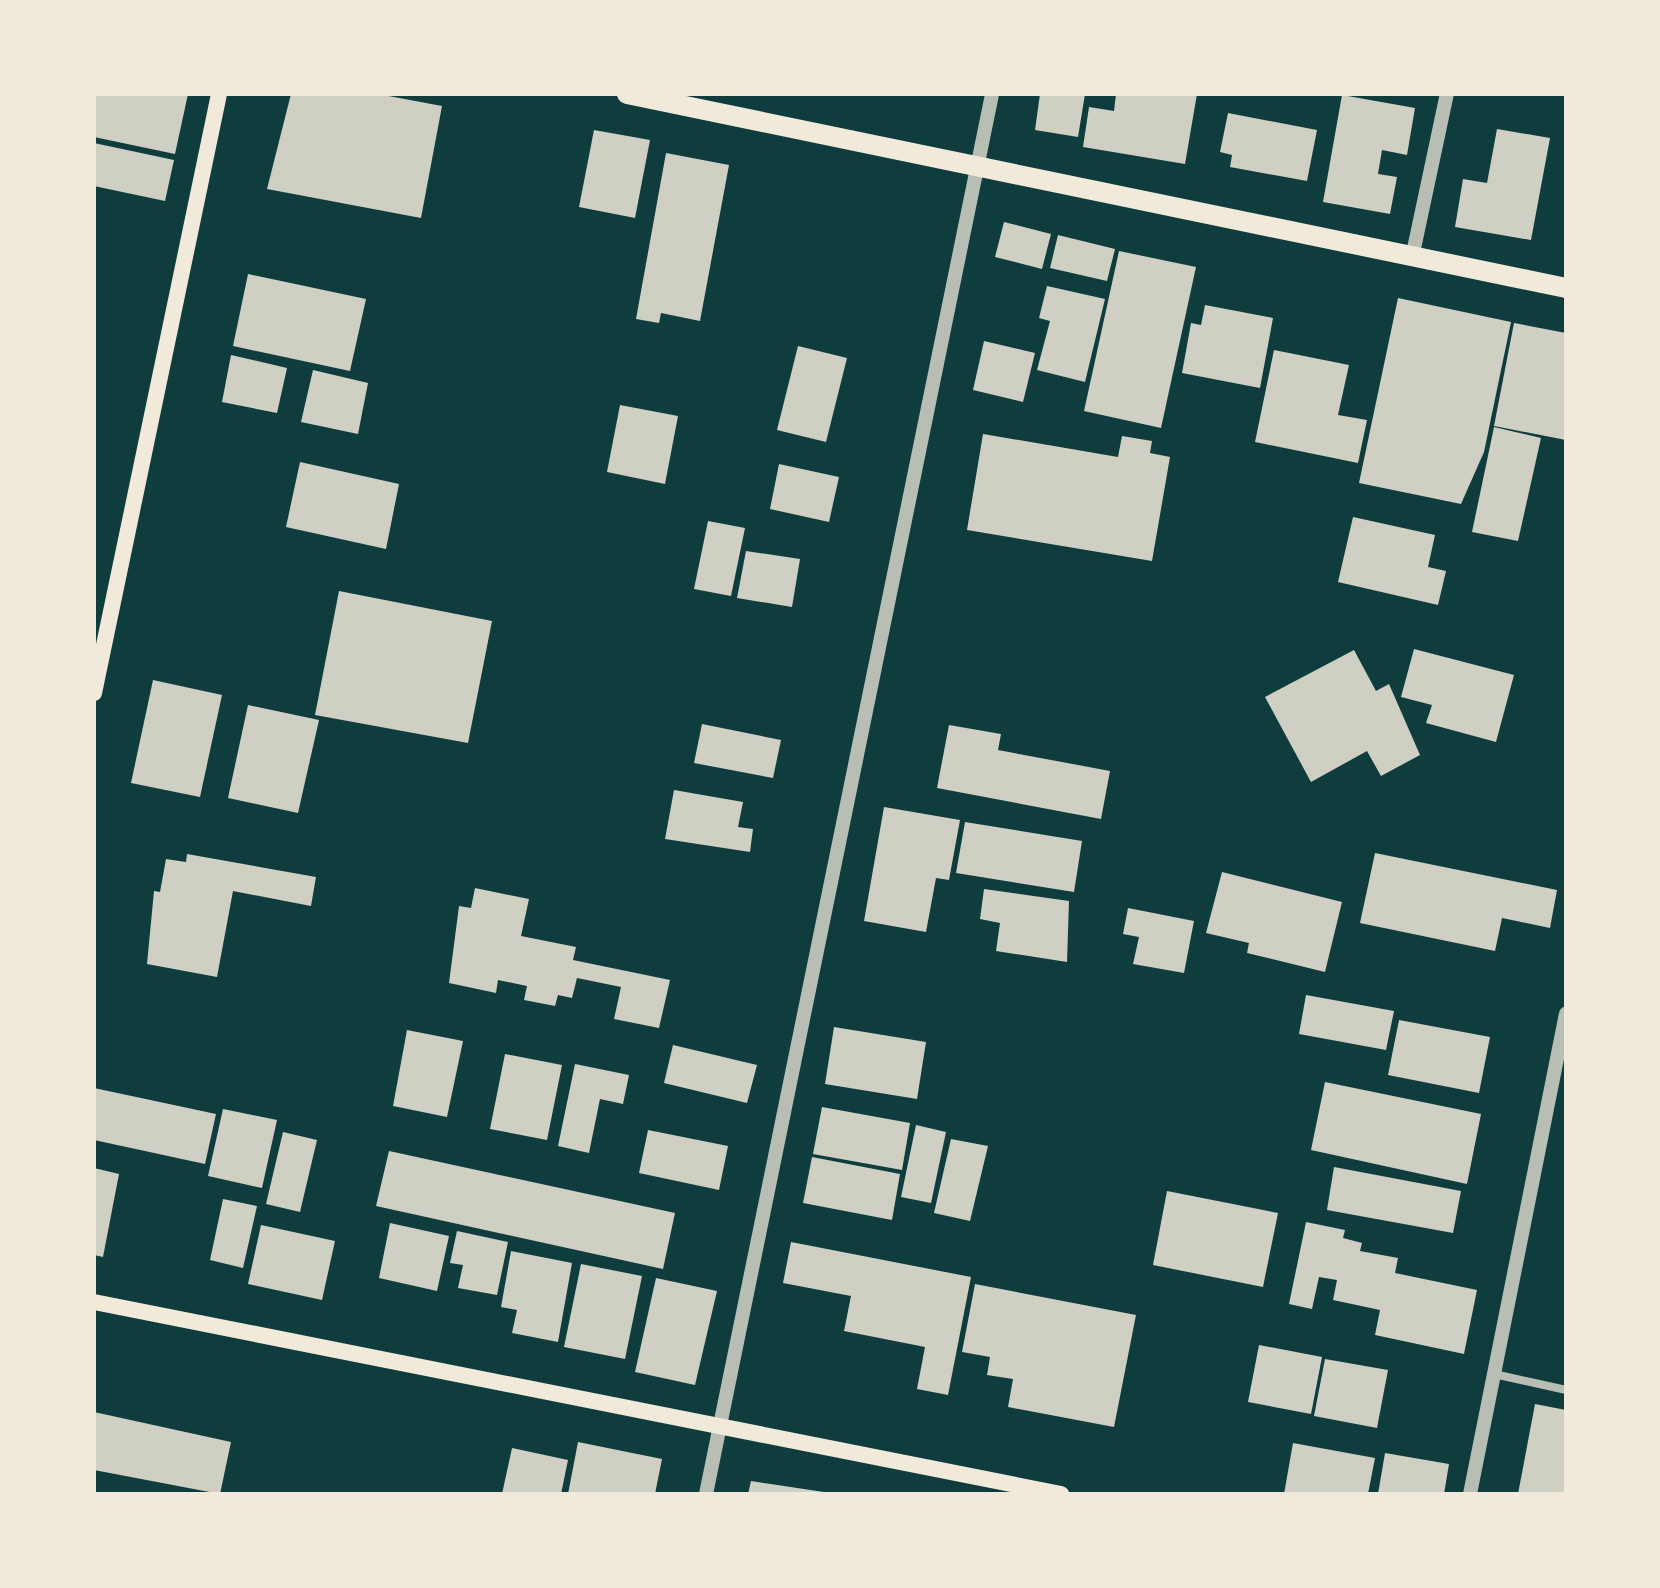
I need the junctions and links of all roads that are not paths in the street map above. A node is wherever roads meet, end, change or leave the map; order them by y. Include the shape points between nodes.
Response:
1 (219, 94) edge
2 (627, 94) edge
3 (992, 94) edge
4 (1447, 94) edge
5 (976, 167) junction
6 (1412, 258) junction
7 (1566, 288) edge
8 (94, 693) edge
9 (1566, 1014) edge
10 (94, 1302) edge
11 (1494, 1374) junction
12 (1566, 1390) edge
13 (721, 1429) junction
14 (706, 1494) edge
15 (1061, 1494) edge
16 (1470, 1494) edge

1 - 8 main road
2 - 5 main road
3 - 5 street
4 - 6 street
5 - 6 main road
5 - 13 street
6 - 7 main road
9 - 11 street
10 - 13 main road
11 - 12 street
11 - 16 street
13 - 14 street
13 - 15 main road

